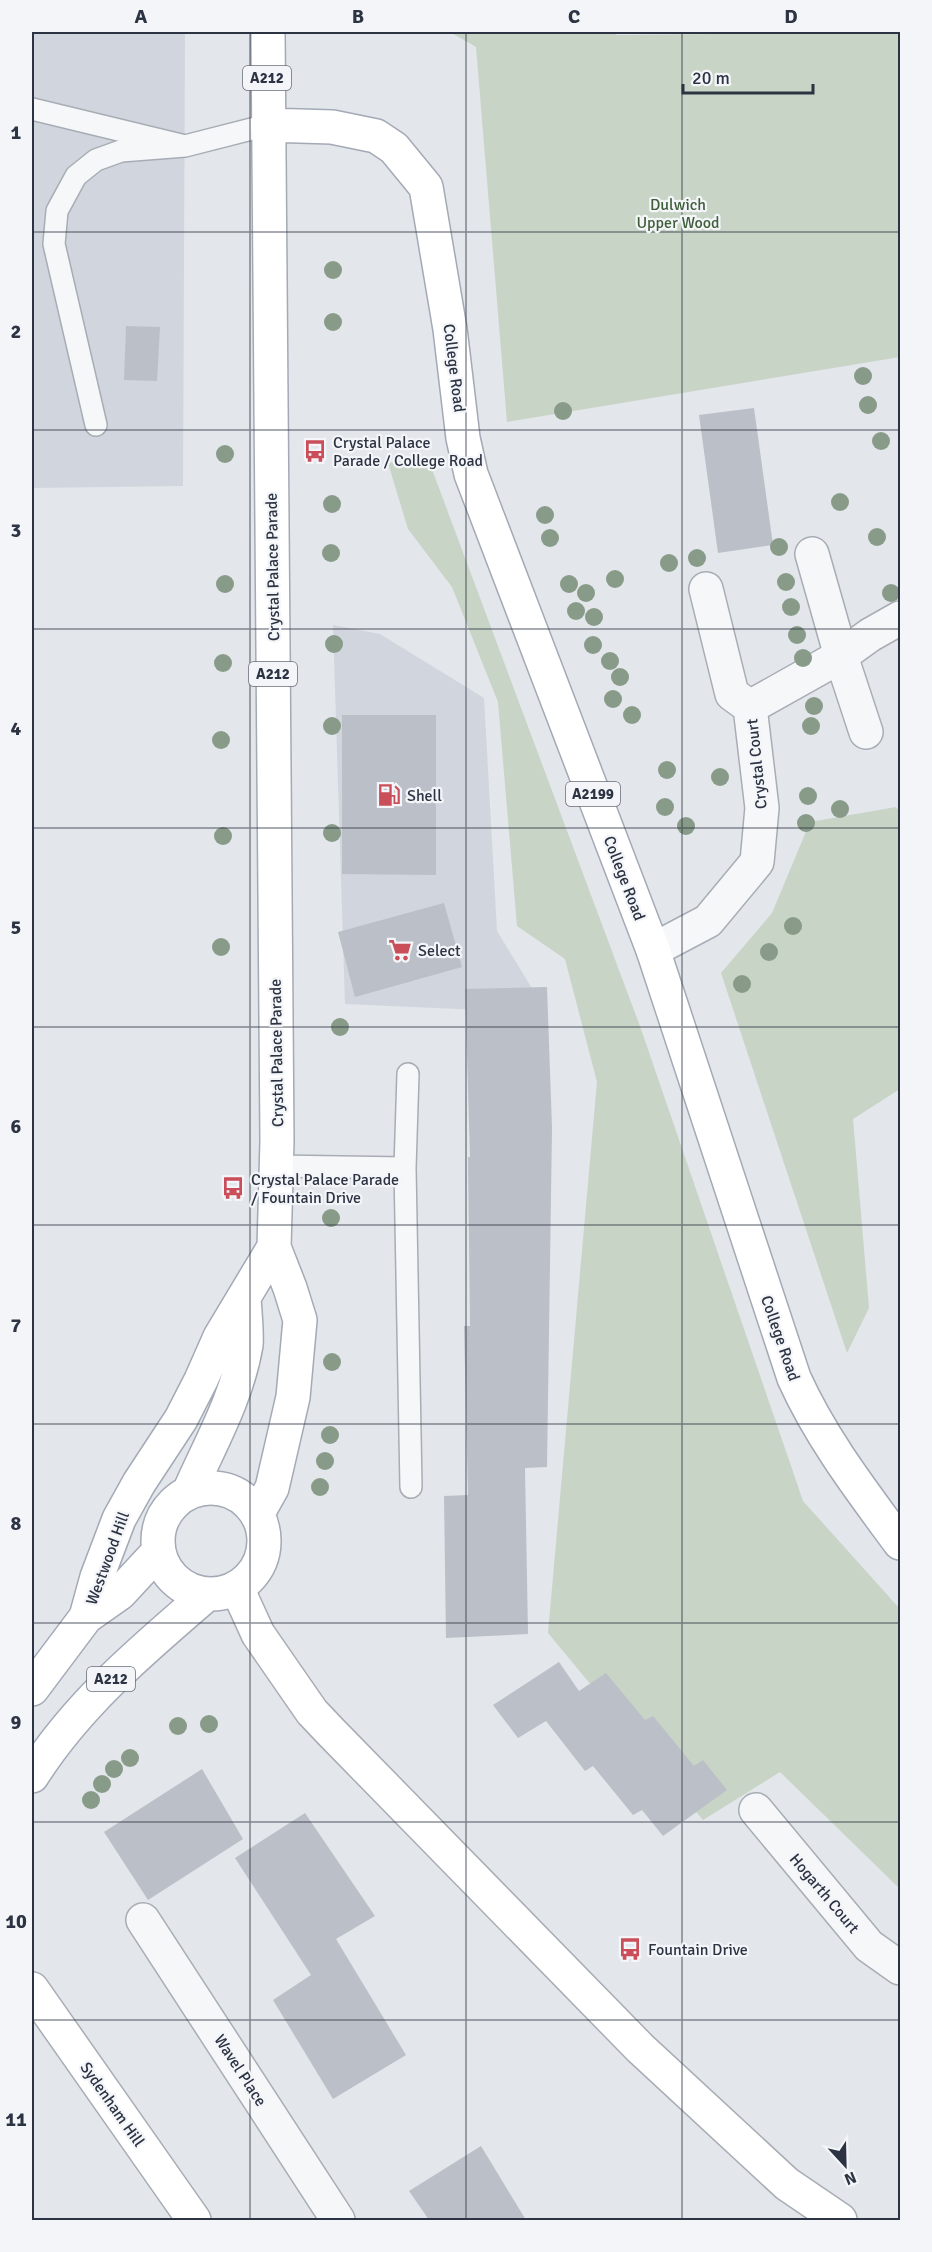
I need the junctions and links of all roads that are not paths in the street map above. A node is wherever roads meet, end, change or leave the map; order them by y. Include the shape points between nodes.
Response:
1 (268, 32) edge
2 (32, 109) edge
3 (267, 125) junction
4 (185, 146) junction
5 (96, 425) dead end
6 (812, 554) dead end
7 (706, 589) dead end
8 (900, 618) edge
9 (841, 656) junction
10 (750, 707) junction
11 (866, 732) dead end
12 (653, 950) junction
13 (408, 1074) dead end
14 (276, 1166) junction
15 (405, 1168) junction
16 (274, 1247) junction
17 (244, 1299) junction
18 (139, 1483) joint
19 (411, 1487) dead end
20 (189, 1492) junction
21 (258, 1513) junction
22 (900, 1543) edge
23 (159, 1551) junction
24 (237, 1588) junction
25 (205, 1596) junction
26 (86, 1617) junction
27 (37, 1671) edge
28 (32, 1776) edge
29 (756, 1810) dead end
30 (143, 1920) dead end
31 (900, 1968) edge
32 (32, 1989) edge
33 (194, 2220) edge
34 (338, 2220) edge
35 (840, 2220) edge

1 - 3 main road, Crystal Palace Parade / A212
2 - 4 lane
3 - 4 lane
3 - 12 main road, College Road / A2199 via 332,127 376,136 394,148 426,187 471,474
3 - 14 main road, Crystal Palace Parade / A212
4 - 5 lane via 122,151 96,160 76,176 57,212 54,244
6 - 9 street
7 - 10 street, Crystal Court via 732,694
8 - 9 street, Crystal Court
9 - 10 street, Crystal Court
9 - 11 street
10 - 12 street, Crystal Court via 762,808 757,862 708,921
12 - 22 main road, College Road / A2199 via 794,1378 845,1469
13 - 15 lane
14 - 15 lane
14 - 16 main road, Crystal Palace Parade / A212
15 - 19 lane
16 - 17 main road, Crystal Palace Parade / A212
16 - 21 main road, Crystal Palace Parade / A212 via 300,1320 292,1397 272,1488
17 - 18 main road, Crystal Palace Parade / A212 via 220,1338 181,1419
17 - 20 main road via 246,1342 241,1366 228,1407
18 - 26 main road, Westwood Hill / A212 via 119,1519
20 - 21 main road via 215,1488 233,1491
20 - 23 main road via 163,1516 157,1536
21 - 24 main road via 264,1535 262,1557 253,1574
23 - 25 main road via 175,1580
23 - 26 main road, A212 via 120,1593
24 - 25 main road, A212
24 - 35 main road via 258,1634 312,1712 640,2048 787,2184
25 - 28 main road, A212 via 122,1668 77,1714
26 - 27 main road, Westwood Hill / A212
29 - 31 street, Hogarth Court via 869,1946
30 - 34 street, Wavel Place
32 - 33 main road, Sydenham Hill

